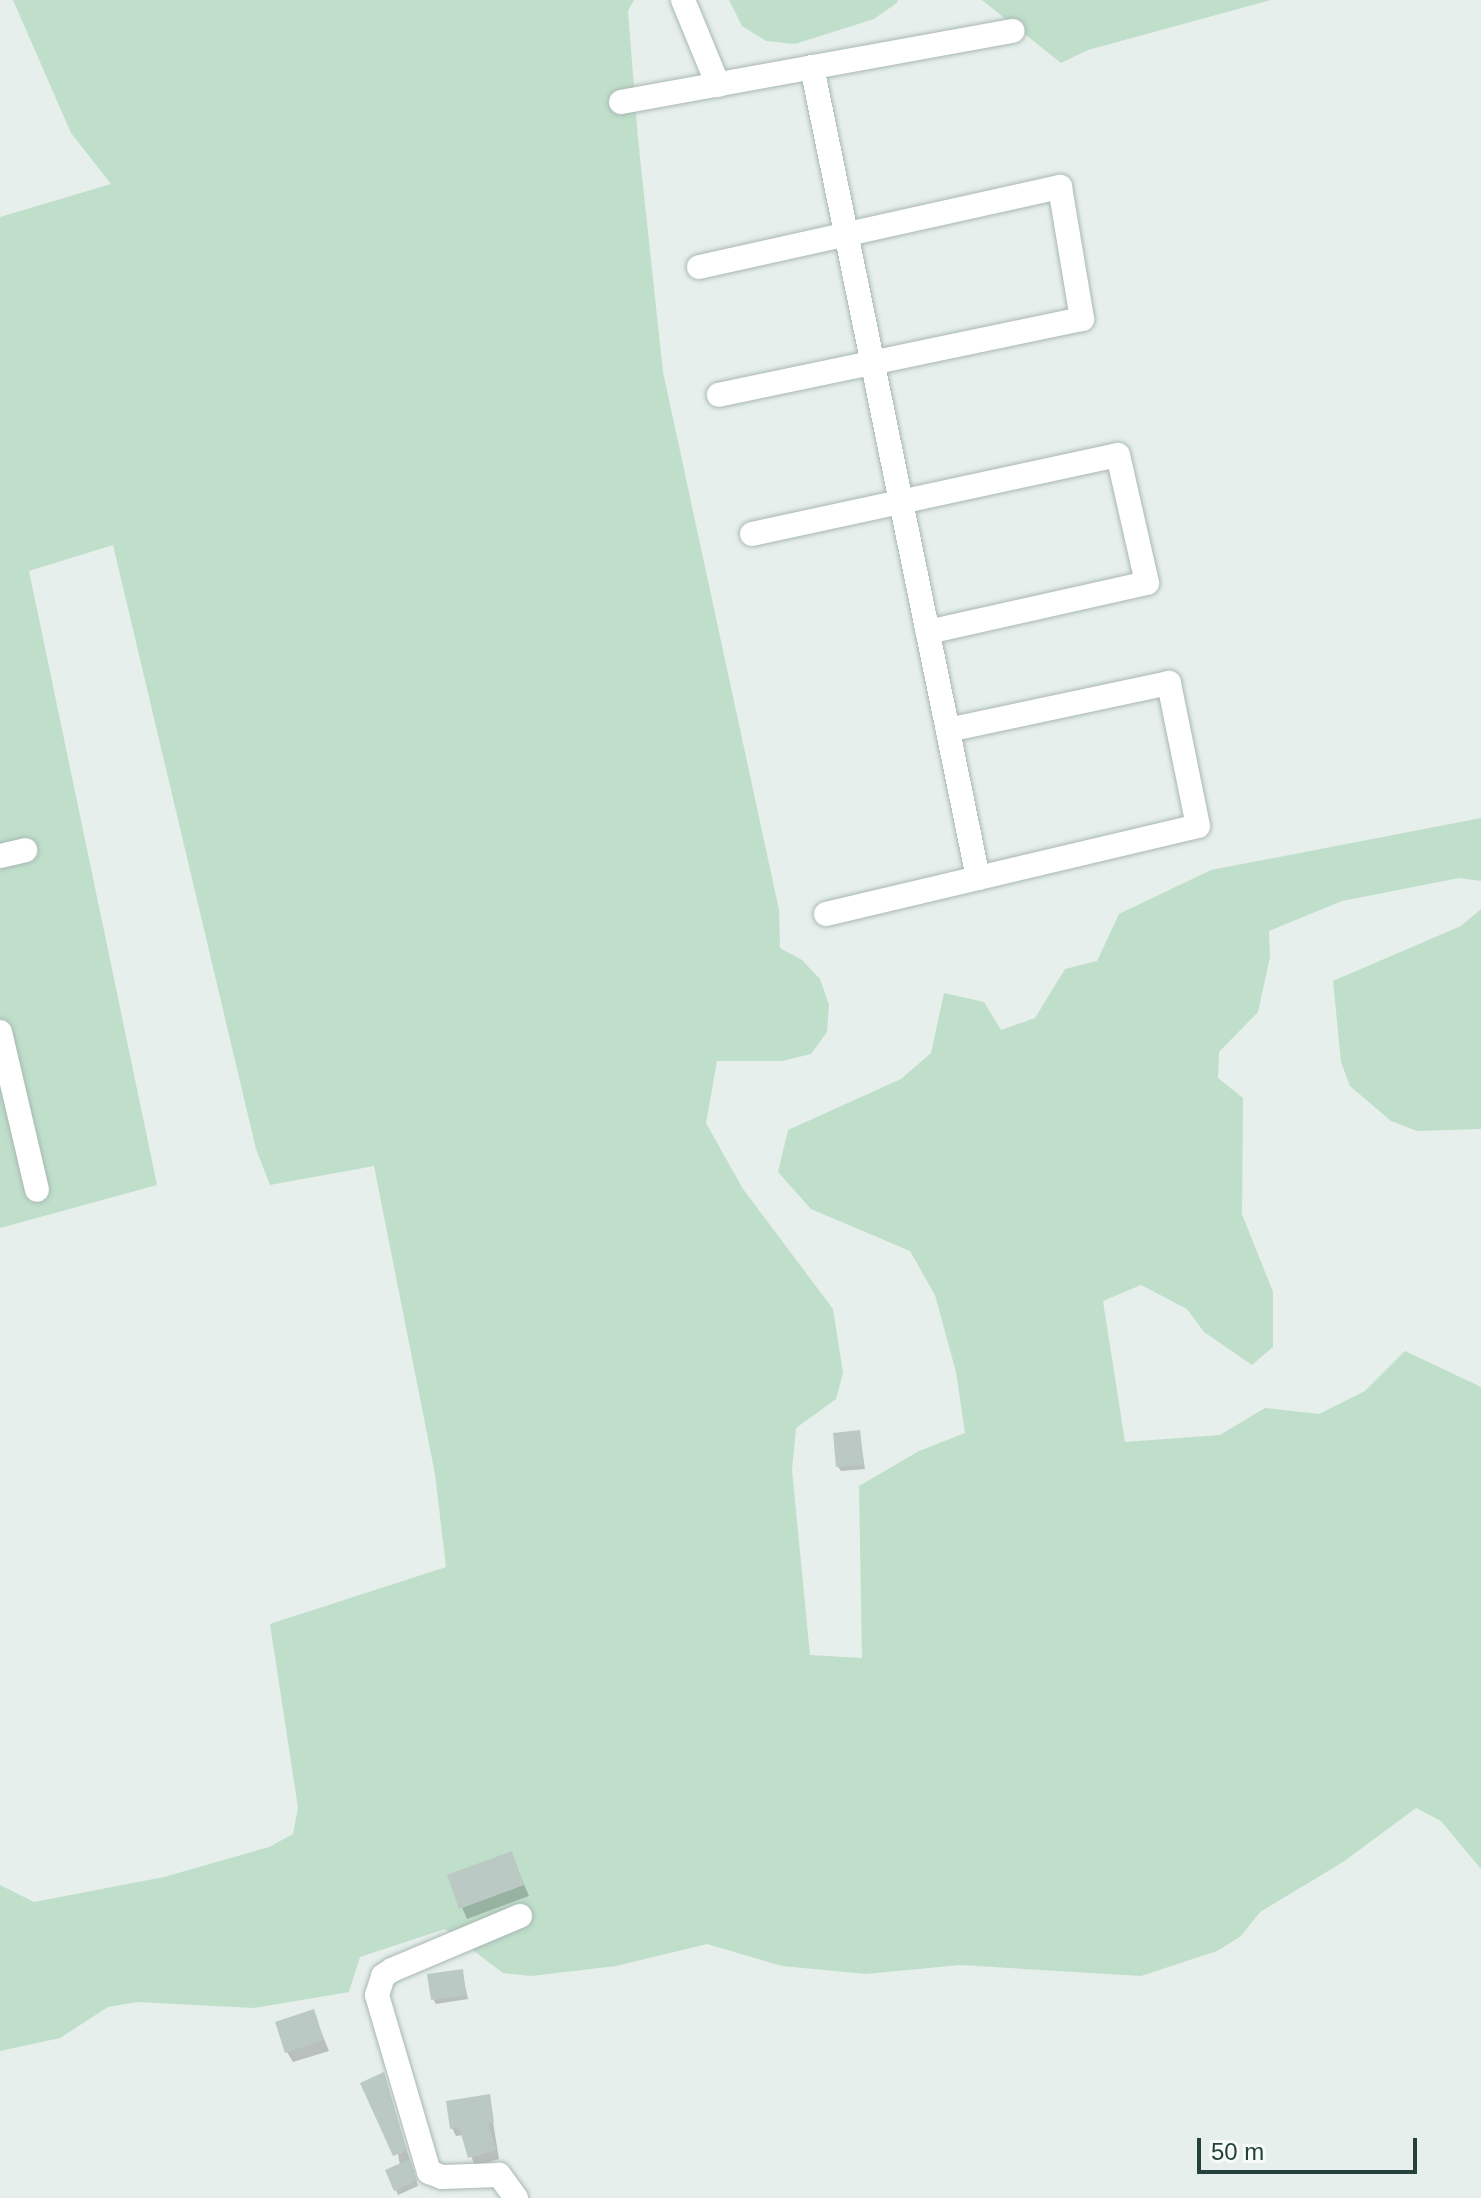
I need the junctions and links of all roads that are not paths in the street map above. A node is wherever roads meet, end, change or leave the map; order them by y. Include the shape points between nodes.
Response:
1 (683, 0) edge
2 (1013, 31) dead end
3 (812, 67) junction
4 (718, 85) junction
5 (621, 102) dead end
6 (846, 234) junction
7 (699, 267) dead end
8 (872, 362) junction
9 (719, 395) dead end
10 (901, 503) junction
11 (752, 534) dead end
12 (927, 632) junction
13 (948, 730) junction
14 (25, 850) dead end
15 (0, 856) edge
16 (978, 878) junction
17 (826, 914) dead end
18 (0, 1032) edge
19 (37, 1190) dead end
20 (520, 1916) dead end
21 (516, 2198) edge

1 - 4 street
2 - 3 street
3 - 4 street
3 - 6 street
4 - 5 street
6 - 7 street
6 - 8 street
6 - 8 street via 1060,187 1082,319
8 - 9 street
8 - 10 street
10 - 11 street
10 - 12 street
10 - 12 street via 1118,455 1147,583
12 - 13 street
13 - 16 street
13 - 16 street via 1169,683 1198,826
14 - 15 street
16 - 17 street
18 - 19 street
20 - 21 street via 392,1970 383,1976 377,1995 429,2172 442,2177 499,2175

